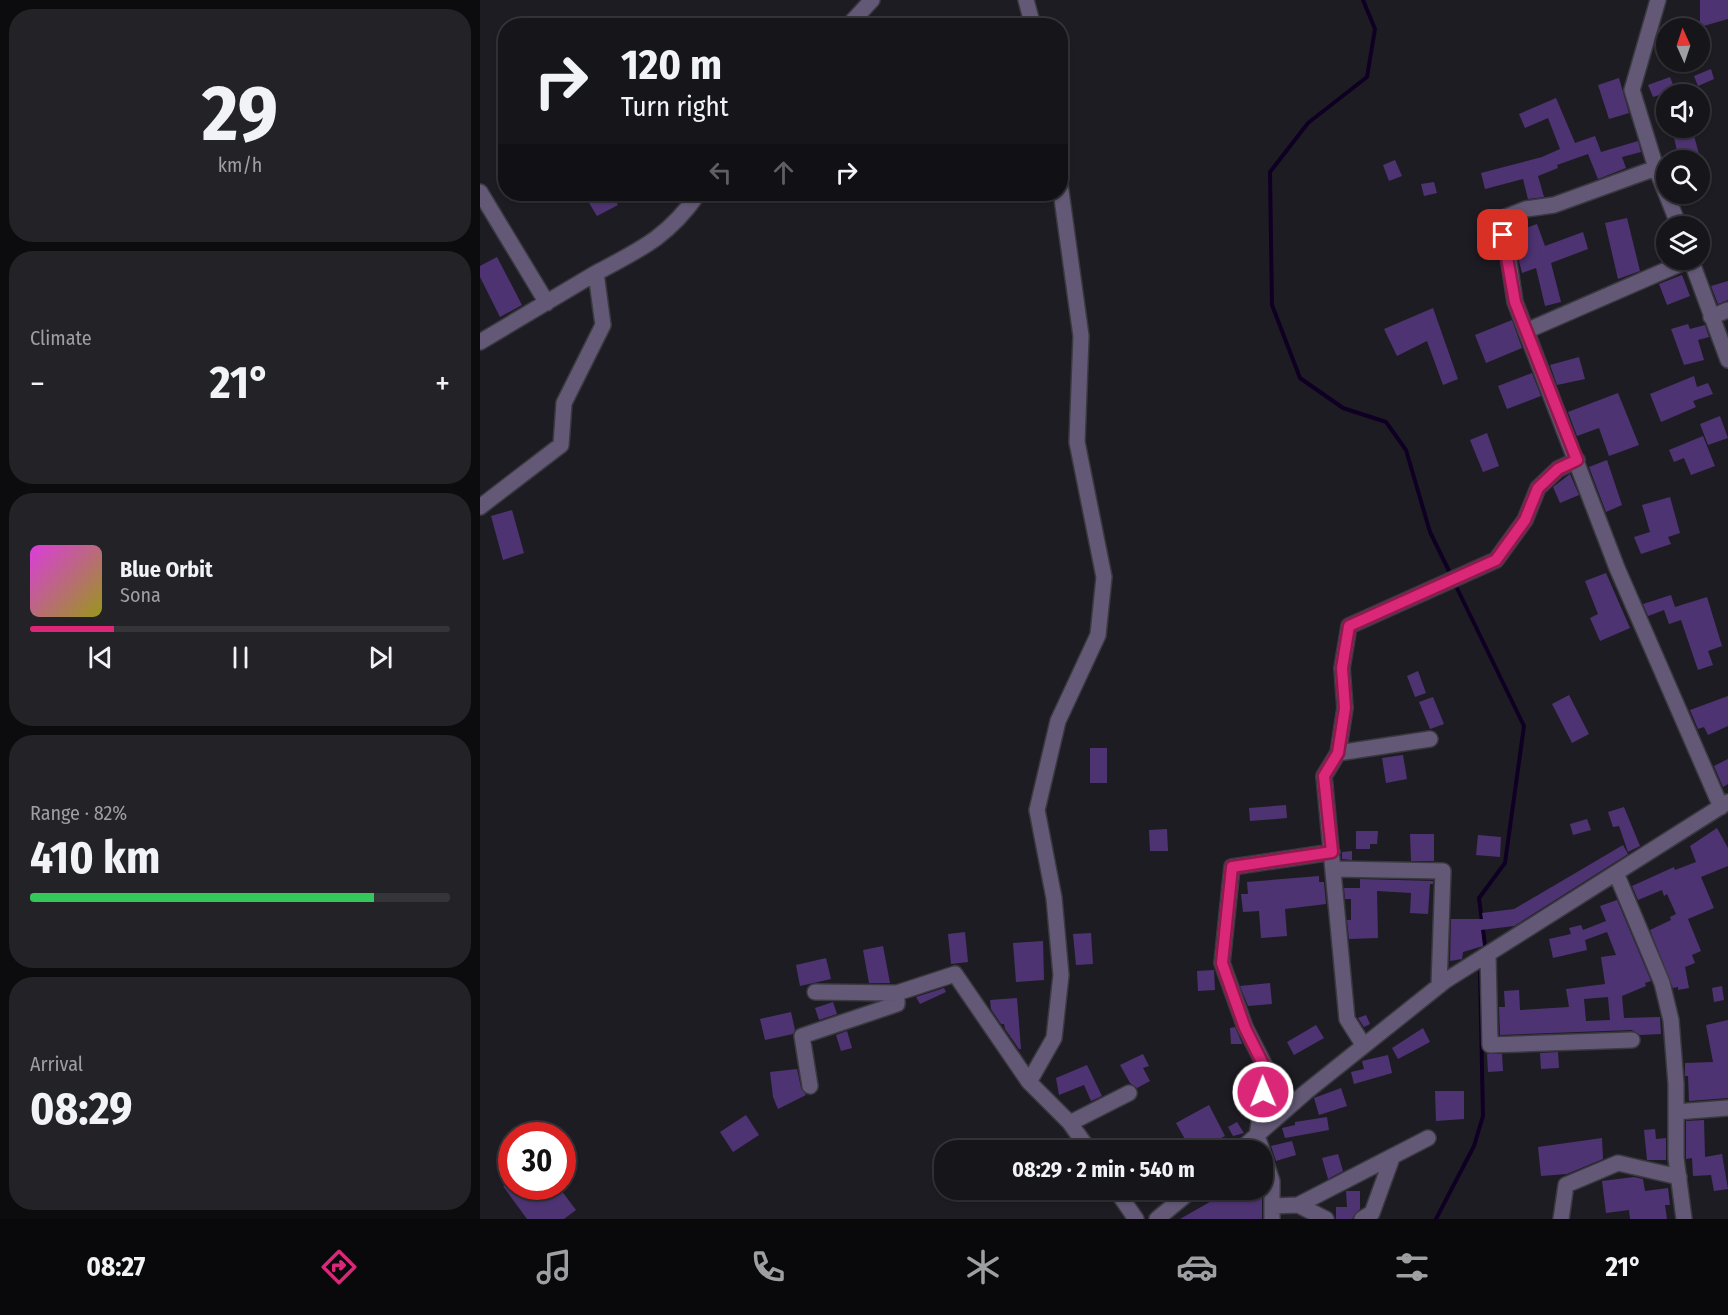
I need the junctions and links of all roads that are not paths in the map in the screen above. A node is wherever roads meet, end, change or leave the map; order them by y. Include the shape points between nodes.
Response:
1 (872, 0) edge
2 (1026, 0) edge
3 (1658, 0) edge
4 (855, 18) edge
5 (1031, 18) edge
6 (1656, 168) joint
7 (480, 192) edge
8 (693, 201) edge
9 (1062, 201) edge
10 (1667, 270) edge
11 (1694, 270) edge
12 (596, 273) junction
13 (547, 303) junction
14 (1728, 310) edge
15 (1711, 317) junction
16 (1526, 331) junction
17 (480, 342) edge
18 (1728, 360) edge
19 (1577, 460) junction
20 (480, 507) edge
21 (1430, 740) dead end
22 (1338, 753) junction
23 (1725, 807) edge
24 (1332, 852) junction
25 (1334, 869) junction
26 (1616, 873) junction
27 (1488, 954) junction
28 (1439, 986) junction
29 (815, 992) dead end
30 (897, 993) junction
31 (1632, 1040) dead end
32 (1364, 1046) junction
33 (1029, 1082) junction
34 (810, 1086) dead end
35 (1129, 1093) dead end
36 (1728, 1108) edge
37 (1676, 1112) junction
38 (1070, 1123) junction
39 (1428, 1138) dead end
40 (1082, 1140) edge
41 (1261, 1140) edge
42 (1267, 1140) edge
43 (1392, 1158) junction
44 (1679, 1177) junction
45 (1123, 1200) edge
46 (1180, 1200) edge
47 (1298, 1205) junction
48 (1273, 1213) edge
49 (1136, 1219) edge
50 (1157, 1219) edge
51 (1326, 1219) edge
52 (1362, 1219) edge
53 (1561, 1219) edge
54 (1684, 1219) edge

1 - 4 street
2 - 5 street
3 - 6 street via 1632,90
6 - 16 street via 1554,205 1526,209 1498,220 1515,302
7 - 13 street
8 - 12 street via 682,217 653,243
9 - 33 street via 1081,336 1077,442 1104,577 1098,635 1058,721 1037,810 1054,898 1061,975 1054,1038
10 - 16 street
11 - 15 street
12 - 13 street
12 - 20 street via 603,325 564,403 561,445
13 - 17 street
14 - 15 street
15 - 18 street
16 - 19 street
19 - 22 street via 1558,469 1538,488 1525,520 1496,560 1349,626 1342,668 1345,708
19 - 23 street via 1617,568
21 - 22 street
22 - 24 street via 1324,776
23 - 26 street
24 - 25 street
24 - 41 street via 1232,867 1222,963 1245,1028 1266,1070
25 - 28 street via 1443,871
25 - 32 street via 1347,1019
26 - 27 street
26 - 37 street via 1662,983 1671,1020
27 - 28 street
27 - 31 street via 1490,1045
28 - 32 street
29 - 30 street
30 - 33 street via 955,974
30 - 34 street via 897,1004 802,1036
32 - 42 street via 1306,1092
33 - 38 street
35 - 38 street
36 - 37 street
37 - 44 street
38 - 40 street
39 - 43 street
43 - 47 street
43 - 52 street via 1372,1213
44 - 53 street via 1618,1163 1566,1185
44 - 54 street
45 - 49 street
46 - 50 street
47 - 48 street
47 - 51 street

